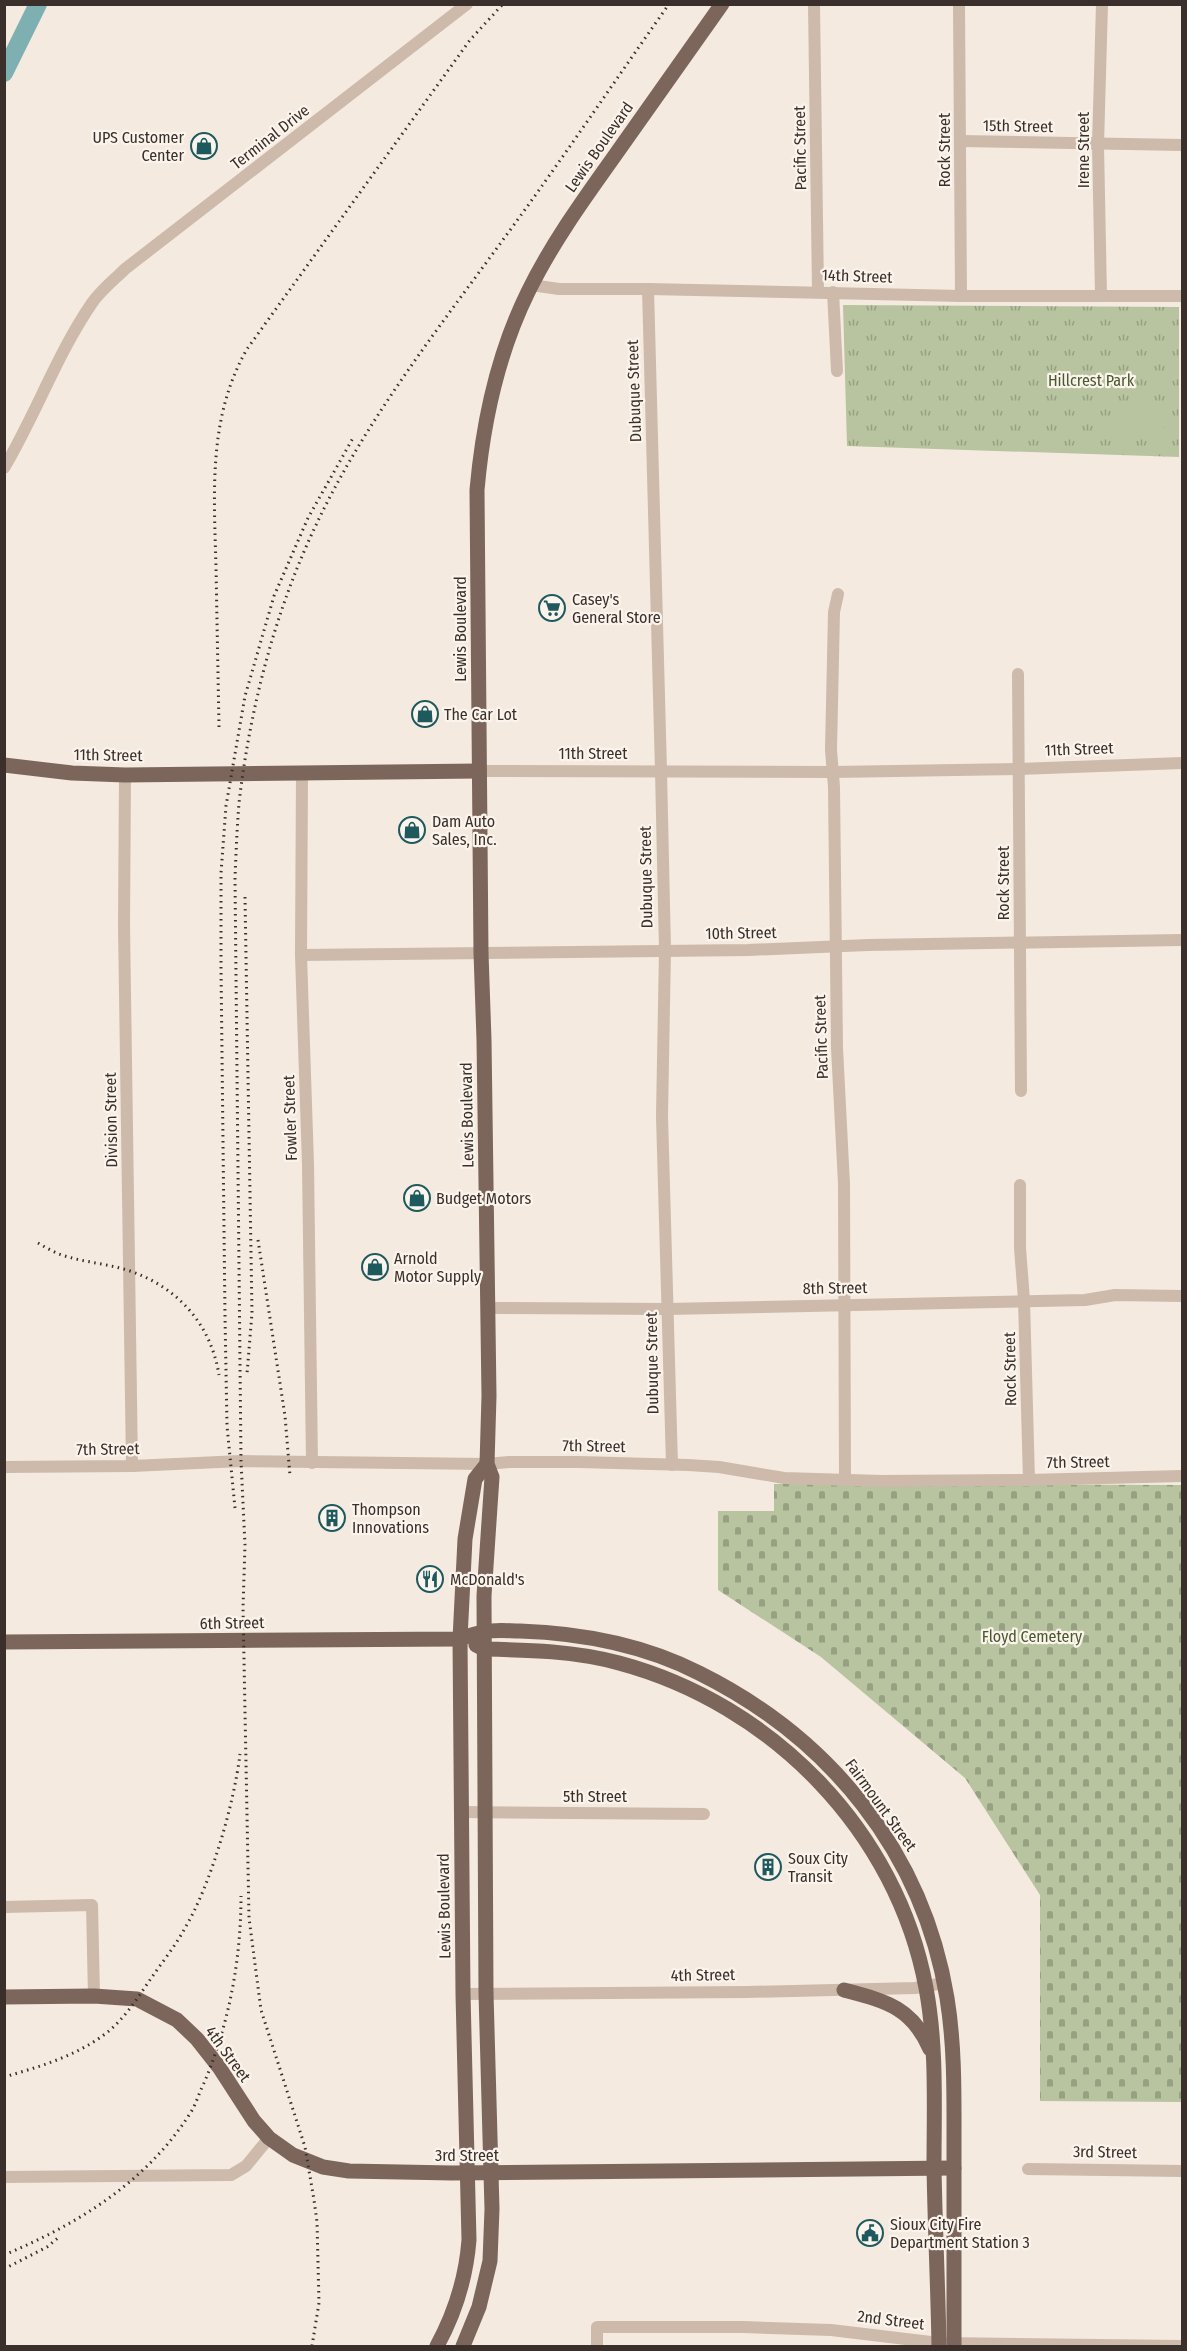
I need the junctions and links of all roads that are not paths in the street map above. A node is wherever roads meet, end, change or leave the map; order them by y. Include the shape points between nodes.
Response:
1 (467, 4) edge
2 (722, 4) edge
3 (814, 4) edge
4 (959, 4) edge
5 (1102, 4) edge
6 (961, 141) junction
7 (1098, 145) junction
8 (1182, 145) edge
9 (531, 285) junction
10 (648, 289) junction
11 (818, 291) junction
12 (833, 292) junction
13 (962, 296) junction
14 (1101, 296) junction
15 (1182, 297) edge
16 (837, 371) dead end
17 (4, 468) edge
18 (838, 594) dead end
19 (1018, 674) dead end
20 (1182, 763) edge
21 (4, 765) edge
22 (1019, 769) junction
23 (479, 771) junction
24 (661, 771) junction
25 (833, 772) junction
26 (302, 773) junction
27 (125, 775) junction
28 (1182, 940) edge
29 (1020, 941) junction
30 (835, 946) junction
31 (665, 950) junction
32 (481, 953) junction
33 (301, 956) junction
34 (1021, 1091) dead end
35 (1020, 1185) dead end
36 (1182, 1296) edge
37 (1024, 1300) junction
38 (844, 1304) junction
39 (488, 1308) junction
40 (667, 1308) junction
41 (312, 1463) junction
42 (487, 1464) junction
43 (672, 1465) junction
44 (132, 1466) junction
45 (4, 1467) edge
46 (1182, 1476) edge
47 (845, 1479) junction
48 (1029, 1480) junction
49 (485, 1631) junction
50 (460, 1638) junction
51 (4, 1642) edge
52 (484, 1649) junction
53 (461, 1812) junction
54 (485, 1812) junction
55 (704, 1814) dead end
56 (4, 1907) edge
57 (944, 1983) junction
58 (926, 1987) junction
59 (844, 1990) junction
60 (486, 1993) junction
61 (463, 1994) junction
62 (94, 1996) junction
63 (4, 1997) edge
64 (933, 2056) junction
65 (270, 2138) junction
66 (934, 2168) junction
67 (954, 2168) junction
68 (1028, 2169) dead end
69 (1182, 2171) edge
70 (467, 2173) junction
71 (490, 2173) junction
72 (4, 2176) edge
73 (946, 2345) edge
74 (437, 2346) edge
75 (463, 2346) edge
76 (597, 2346) edge
77 (1182, 2346) edge

1 - 17 street, Terminal Drive via 125,269 96,298
2 - 9 main road, Lewis Boulevard via 565,226
3 - 11 street, Pacific Street
4 - 6 street, Rock Street
5 - 7 street, Irene Street
6 - 7 street, 15th Street
6 - 13 street, Rock Street
7 - 8 street, 15th Street
7 - 14 street, Irene Street
9 - 10 street, 14th Street via 559,290
9 - 23 main road, Lewis Boulevard via 497,373 480,454
10 - 11 street, 14th Street
10 - 24 street, Dubuque Street
11 - 12 street, 14th Street
12 - 13 street, 14th Street
12 - 16 street
13 - 14 street, 14th Street
14 - 15 street, 14th Street
18 - 25 street, Pacific Street via 834,612
19 - 22 street, Rock Street
20 - 22 street, 11th Street
21 - 27 main road, 11th Street
22 - 25 street, 11th Street
22 - 29 street, Rock Street
23 - 24 street, 11th Street
23 - 26 main road, 11th Street
23 - 32 main road, Lewis Boulevard
24 - 25 street, 11th Street
24 - 31 street, Dubuque Street
25 - 30 street, Pacific Street
26 - 27 main road, 11th Street
26 - 33 street, Fowler Street
27 - 44 street, Division Street
28 - 29 street, 10th Street
29 - 30 street, 10th Street
29 - 34 street, Rock Street
30 - 31 street, 10th Street
30 - 38 street, Pacific Street via 844,1184
31 - 32 street, 10th Street
31 - 40 street, Dubuque Street via 662,1094
32 - 33 street, 10th Street
32 - 39 main road, Lewis Boulevard
33 - 41 street, Fowler Street
35 - 37 street, Rock Street
36 - 37 street, 8th Street
37 - 38 street, 8th Street
37 - 48 street, Rock Street
38 - 40 street, 8th Street
38 - 47 street, Pacific Street
39 - 40 street, 8th Street
39 - 42 main road, Lewis Boulevard
40 - 43 street, Dubuque Street
41 - 42 street, 7th Street
41 - 44 street, 7th Street via 241,1461
42 - 43 street, 7th Street
42 - 49 main road, Lewis Boulevard via 492,1477
42 - 50 main road, Lewis Boulevard via 475,1479 465,1539
43 - 47 street, 7th Street via 719,1467 784,1478
44 - 45 street, 7th Street
46 - 48 street, 7th Street
47 - 48 street, 7th Street
49 - 50 main road, 6th Street
49 - 52 main road, Lewis Boulevard
49 - 57 main road, Fairmount Street via 540,1632 619,1644 691,1669 782,1723 829,1765 892,1847 925,1915
50 - 51 main road, 6th Street
50 - 52 main road, 6th Street
50 - 53 main road, Lewis Boulevard
52 - 54 main road, Lewis Boulevard
52 - 58 main road, Fairmount Street via 545,1651 620,1663 705,1696 764,1732 818,1781 863,1835 903,1912
53 - 54 street, 5th Street
53 - 61 main road, Lewis Boulevard
54 - 55 street, 5th Street
54 - 60 main road, Lewis Boulevard
56 - 62 street via 92,1905
57 - 58 street, 4th Street
57 - 67 main road, Fairmount Street via 953,2066
58 - 59 street, 4th Street
58 - 64 main road, Fairmount Street
59 - 60 street, 4th Street
59 - 64 main road via 902,2011 916,2023
60 - 61 street, 4th Street
60 - 71 main road, Lewis Boulevard
61 - 70 main road, Lewis Boulevard
62 - 63 main road, 4th Street
62 - 65 main road, 4th Street via 137,1999 177,2020 197,2039
64 - 66 main road, Fairmount Street
65 - 70 main road, 3rd Street via 293,2155 323,2167
65 - 72 street via 246,2166 231,2175
66 - 67 main road, 3rd Street
66 - 71 main road, 3rd Street
66 - 73 main road, Fairmount Street
67 - 73 main road, Fairmount Street
68 - 69 street, 3rd Street
70 - 71 main road, 3rd Street
70 - 74 main road, Lewis Boulevard via 467,2265 448,2326
71 - 75 main road, Lewis Boulevard via 490,2260 479,2307
73 - 76 street, 2nd Street via 831,2331 597,2327
73 - 77 street, 2nd Street

